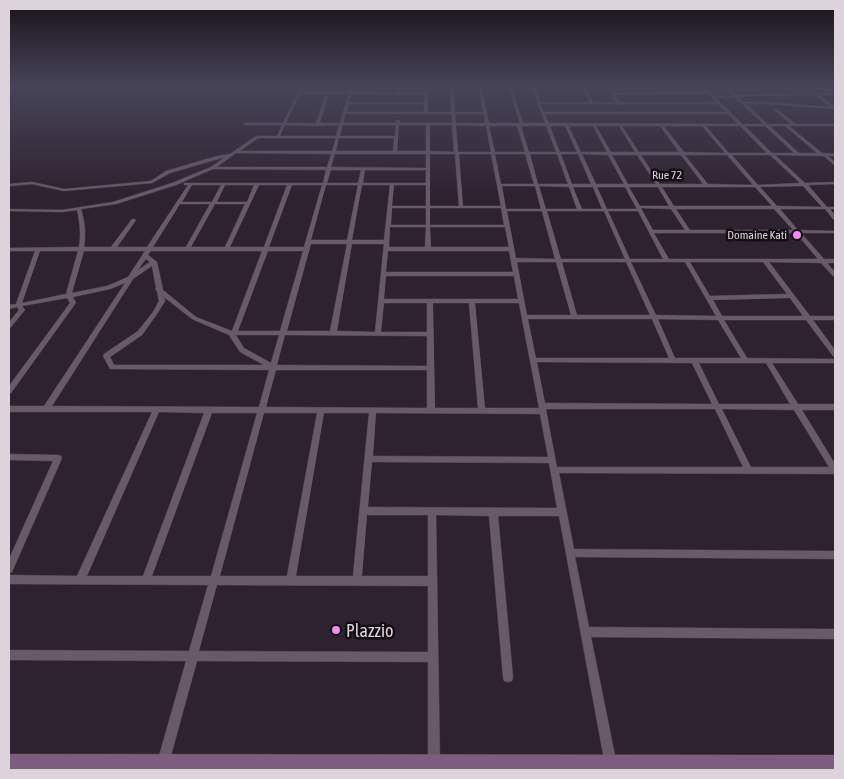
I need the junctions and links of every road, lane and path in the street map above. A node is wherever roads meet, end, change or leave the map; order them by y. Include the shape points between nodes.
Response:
1 (625, 122) edge
2 (739, 122) edge
3 (763, 122) edge
4 (791, 122) edge
5 (245, 124) dead end
6 (284, 124) junction
7 (316, 125) joint
8 (341, 125) junction
9 (398, 125) junction
10 (428, 125) junction
11 (454, 125) junction
12 (488, 125) junction
13 (520, 125) junction
14 (548, 125) junction
15 (567, 125) junction
16 (594, 125) junction
17 (620, 125) junction
18 (627, 125) junction
19 (661, 125) junction
20 (703, 125) junction
21 (742, 125) junction
22 (835, 125) edge
23 (767, 126) junction
24 (787, 126) junction
25 (795, 126) junction
26 (278, 137) junction
27 (338, 137) junction
28 (396, 137) junction
29 (333, 152) junction
30 (395, 153) junction
31 (428, 153) junction
32 (456, 153) junction
33 (493, 153) junction
34 (527, 153) junction
35 (558, 153) junction
36 (580, 153) junction
37 (610, 153) junction
38 (638, 153) junction
39 (682, 153) junction
40 (728, 153) junction
41 (232, 154) junction
42 (770, 154) junction
43 (798, 154) junction
44 (835, 155) edge
45 (824, 156) junction
46 (835, 164) edge
47 (212, 168) junction
48 (329, 168) junction
49 (363, 168) junction
50 (428, 169) junction
51 (835, 182) edge
52 (803, 183) junction
53 (174, 184) junction
54 (191, 184) junction
55 (224, 184) junction
56 (257, 184) junction
57 (290, 184) junction
58 (325, 184) junction
59 (360, 184) junction
60 (392, 184) junction
61 (428, 184) junction
62 (9, 185) edge
63 (499, 185) junction
64 (536, 185) junction
65 (571, 185) junction
66 (594, 185) junction
67 (627, 185) junction
68 (658, 185) junction
69 (706, 186) junction
70 (756, 186) junction
71 (178, 203) junction
72 (213, 203) junction
73 (248, 203) junction
74 (390, 207) junction
75 (428, 207) junction
76 (461, 207) junction
77 (504, 208) junction
78 (672, 208) junction
79 (776, 208) junction
80 (824, 208) junction
81 (835, 208) edge
82 (639, 209) junction
83 (9, 210) edge
84 (79, 210) junction
85 (544, 210) junction
86 (580, 210) junction
87 (605, 210) junction
88 (835, 218) edge
89 (134, 220) dead end
90 (388, 226) junction
91 (428, 226) junction
92 (507, 226) junction
93 (651, 231) junction
94 (688, 231) junction
95 (797, 232) junction
96 (835, 232) edge
97 (350, 242) junction
98 (386, 242) junction
99 (307, 246) junction
100 (9, 249) edge
101 (38, 249) junction
102 (82, 249) junction
103 (113, 249) junction
104 (149, 249) junction
105 (188, 249) junction
106 (226, 249) junction
107 (266, 249) junction
108 (386, 249) junction
109 (428, 249) junction
110 (512, 250) junction
111 (145, 256) junction
112 (514, 260) junction
113 (558, 260) junction
114 (628, 260) junction
115 (667, 260) junction
116 (687, 261) junction
117 (765, 261) junction
118 (823, 261) junction
119 (835, 261) edge
120 (154, 262) junction
121 (384, 274) junction
122 (516, 274) junction
123 (835, 275) edge
124 (130, 278) junction
125 (158, 289) junction
126 (69, 295) junction
127 (791, 296) junction
128 (708, 298) junction
129 (381, 301) junction
130 (430, 301) junction
131 (472, 301) junction
132 (522, 301) junction
133 (18, 305) junction
134 (9, 307) edge
135 (524, 317) junction
136 (575, 317) junction
137 (654, 317) junction
138 (720, 317) junction
139 (808, 318) junction
140 (835, 318) edge
141 (9, 326) edge
142 (283, 333) junction
143 (333, 334) junction
144 (378, 334) junction
145 (430, 334) junction
146 (835, 354) edge
147 (533, 360) junction
148 (673, 360) junction
149 (694, 360) junction
150 (745, 360) junction
151 (767, 360) junction
152 (835, 361) edge
153 (273, 368) junction
154 (430, 368) junction
155 (9, 392) edge
156 (717, 407) junction
157 (796, 407) junction
158 (835, 407) edge
159 (542, 408) junction
160 (9, 409) edge
161 (46, 409) junction
162 (157, 409) junction
163 (209, 410) junction
164 (262, 410) junction
165 (321, 410) junction
166 (373, 410) junction
167 (431, 410) junction
168 (482, 410) junction
169 (9, 457) edge
170 (368, 459) junction
171 (552, 460) junction
172 (554, 470) junction
173 (835, 470) edge
174 (748, 471) junction
175 (364, 511) junction
176 (432, 511) junction
177 (493, 512) junction
178 (562, 512) junction
179 (570, 554) junction
180 (835, 555) edge
181 (9, 569) edge
182 (9, 580) edge
183 (80, 580) junction
184 (146, 580) junction
185 (214, 580) junction
186 (290, 581) junction
187 (357, 581) junction
188 (433, 582) junction
189 (585, 632) junction
190 (835, 634) edge
191 (9, 655) edge
192 (193, 656) junction
193 (433, 657) junction
194 (508, 677) dead end
195 (9, 762) edge
196 (434, 762) junction
197 (835, 764) edge
198 (81, 766) edge
199 (162, 766) edge
200 (260, 766) edge
201 (343, 766) edge
202 (611, 766) edge
203 (712, 766) edge
204 (797, 767) edge

1 - 18 street
2 - 21 street
3 - 23 street
4 - 25 street
5 - 6 street
6 - 7 street
6 - 26 street
7 - 8 street
8 - 9 street
8 - 27 street
9 - 10 street
9 - 28 street
10 - 11 street
10 - 31 street
11 - 12 street
11 - 32 street
12 - 13 street
12 - 33 street
13 - 14 street
13 - 34 street
14 - 15 street
14 - 35 street
15 - 16 street
15 - 36 street
16 - 17 street
16 - 37 street
17 - 18 street
17 - 38 street
18 - 19 street
19 - 20 street
19 - 39 street
20 - 21 street
20 - 40 street
21 - 23 street
21 - 42 street
22 - 25 street
23 - 24 street
23 - 43 street
24 - 25 street
24 - 45 street
26 - 27 street
26 - 41 street via 257,137
27 - 28 street
27 - 29 street
28 - 30 street
29 - 30 street
29 - 41 street
29 - 48 street
30 - 31 street
31 - 32 street
31 - 50 street
32 - 33 street
32 - 76 street
33 - 34 street
33 - 63 street
34 - 35 street
34 - 64 street
35 - 36 street
35 - 65 street
36 - 37 street
36 - 66 street
37 - 38 street
37 - 67 street
38 - 39 street
38 - 68 street
39 - 40 street
39 - 69 street
40 - 42 street
40 - 70 street
41 - 47 street
41 - 62 street via 173,170 152,182 64,190 32,183
42 - 43 street
42 - 52 street
43 - 45 street
44 - 45 street
45 - 46 street
47 - 48 street
47 - 53 street
48 - 49 street
48 - 58 street
49 - 50 street
49 - 59 street
50 - 61 street
51 - 52 street, Rue 72
52 - 70 street, Rue 72
52 - 80 street
53 - 54 street
53 - 84 street via 114,204
54 - 55 street
54 - 71 street
55 - 56 street
55 - 72 street
56 - 57 street
56 - 73 street
57 - 58 street
57 - 107 street
58 - 59 street
58 - 99 street
59 - 60 street
59 - 97 street
60 - 61 street
60 - 74 street
61 - 75 street
63 - 64 street, Rue 72
63 - 77 street
64 - 65 street, Rue 72
64 - 85 street
65 - 66 street, Rue 72
65 - 86 street
66 - 67 street, Rue 72
66 - 87 street
67 - 68 street, Rue 72
67 - 82 street
68 - 69 street, Rue 72
68 - 78 street
69 - 70 street, Rue 72
70 - 79 street
71 - 72 street
71 - 104 street
72 - 73 street
72 - 105 street
73 - 106 street
74 - 75 street
74 - 90 street
75 - 76 street
75 - 91 street
76 - 77 street
77 - 85 street
77 - 92 street
78 - 79 street
78 - 82 street
78 - 94 street
79 - 80 street
79 - 95 street
80 - 81 street
80 - 88 street
82 - 87 street
82 - 93 street
83 - 84 street
84 - 102 street via 83,222
85 - 86 street
85 - 113 street
86 - 87 street
87 - 114 street
89 - 103 street
90 - 91 street
90 - 98 street
91 - 92 street
91 - 109 street
92 - 110 street
93 - 94 street
93 - 115 street
94 - 95 street
95 - 96 street
95 - 118 street
97 - 98 street
97 - 99 street
97 - 143 street
98 - 108 street
99 - 107 street
99 - 142 street
100 - 101 street
101 - 102 street
101 - 133 street
102 - 103 street
102 - 126 street
103 - 104 street
104 - 105 street
104 - 111 street
105 - 106 street
106 - 107 street
107 - 142 street via 234,333
108 - 109 street
108 - 121 street
109 - 110 street
110 - 112 street
111 - 120 street
111 - 124 street
112 - 113 street
112 - 122 street
113 - 114 street
113 - 136 street
114 - 115 street
114 - 137 street
115 - 116 street
116 - 117 street
116 - 128 street
117 - 118 street
117 - 127 street
118 - 119 street
118 - 123 street
120 - 124 street
120 - 125 street
121 - 122 street
121 - 129 street
122 - 132 street
124 - 126 street via 108,288
124 - 161 street
125 - 153 street via 194,318 231,333 242,350
125 - 153 street via 162,301 140,334 106,356 112,367
126 - 133 street
126 - 155 street via 73,303
127 - 128 street
127 - 139 street
128 - 138 street
129 - 130 street
129 - 144 street
130 - 131 street
130 - 145 street
131 - 132 street
131 - 168 street
132 - 135 street
133 - 134 street
133 - 141 street via 22,310
135 - 136 street
135 - 147 street
136 - 137 street
137 - 138 street
137 - 148 street
138 - 139 street
138 - 150 street
139 - 140 street
139 - 146 street
142 - 143 street
142 - 153 street
143 - 144 street
144 - 145 street
145 - 154 street
147 - 148 street
147 - 159 street
148 - 149 street
149 - 150 street
149 - 156 street
150 - 151 street
151 - 152 street
151 - 157 street
153 - 154 street
153 - 164 street
154 - 167 street
156 - 157 street
156 - 159 street
156 - 174 street
157 - 158 street
157 - 173 street
159 - 168 street
159 - 171 street
160 - 161 street
161 - 162 street
162 - 163 street
162 - 183 street
163 - 164 street
163 - 184 street
164 - 165 street
164 - 185 street
165 - 166 street
165 - 186 street
166 - 167 street
166 - 170 street
167 - 168 street
169 - 181 street via 58,458
170 - 171 street
170 - 175 street
171 - 172 street
172 - 174 street
172 - 178 street
173 - 174 street
175 - 176 street
175 - 187 street
176 - 177 street
176 - 188 street
177 - 178 street
177 - 194 street
178 - 179 street
179 - 180 street
179 - 189 street
182 - 183 street
183 - 184 street
184 - 185 street
185 - 186 street
185 - 192 street
186 - 187 street
187 - 188 street
188 - 193 street
189 - 190 street
189 - 202 street
191 - 192 street
192 - 193 street
192 - 199 street
193 - 196 street
195 - 198 main road
196 - 201 main road
196 - 202 main road
197 - 204 main road
198 - 199 main road
199 - 200 main road
200 - 201 main road
202 - 203 main road
203 - 204 main road

